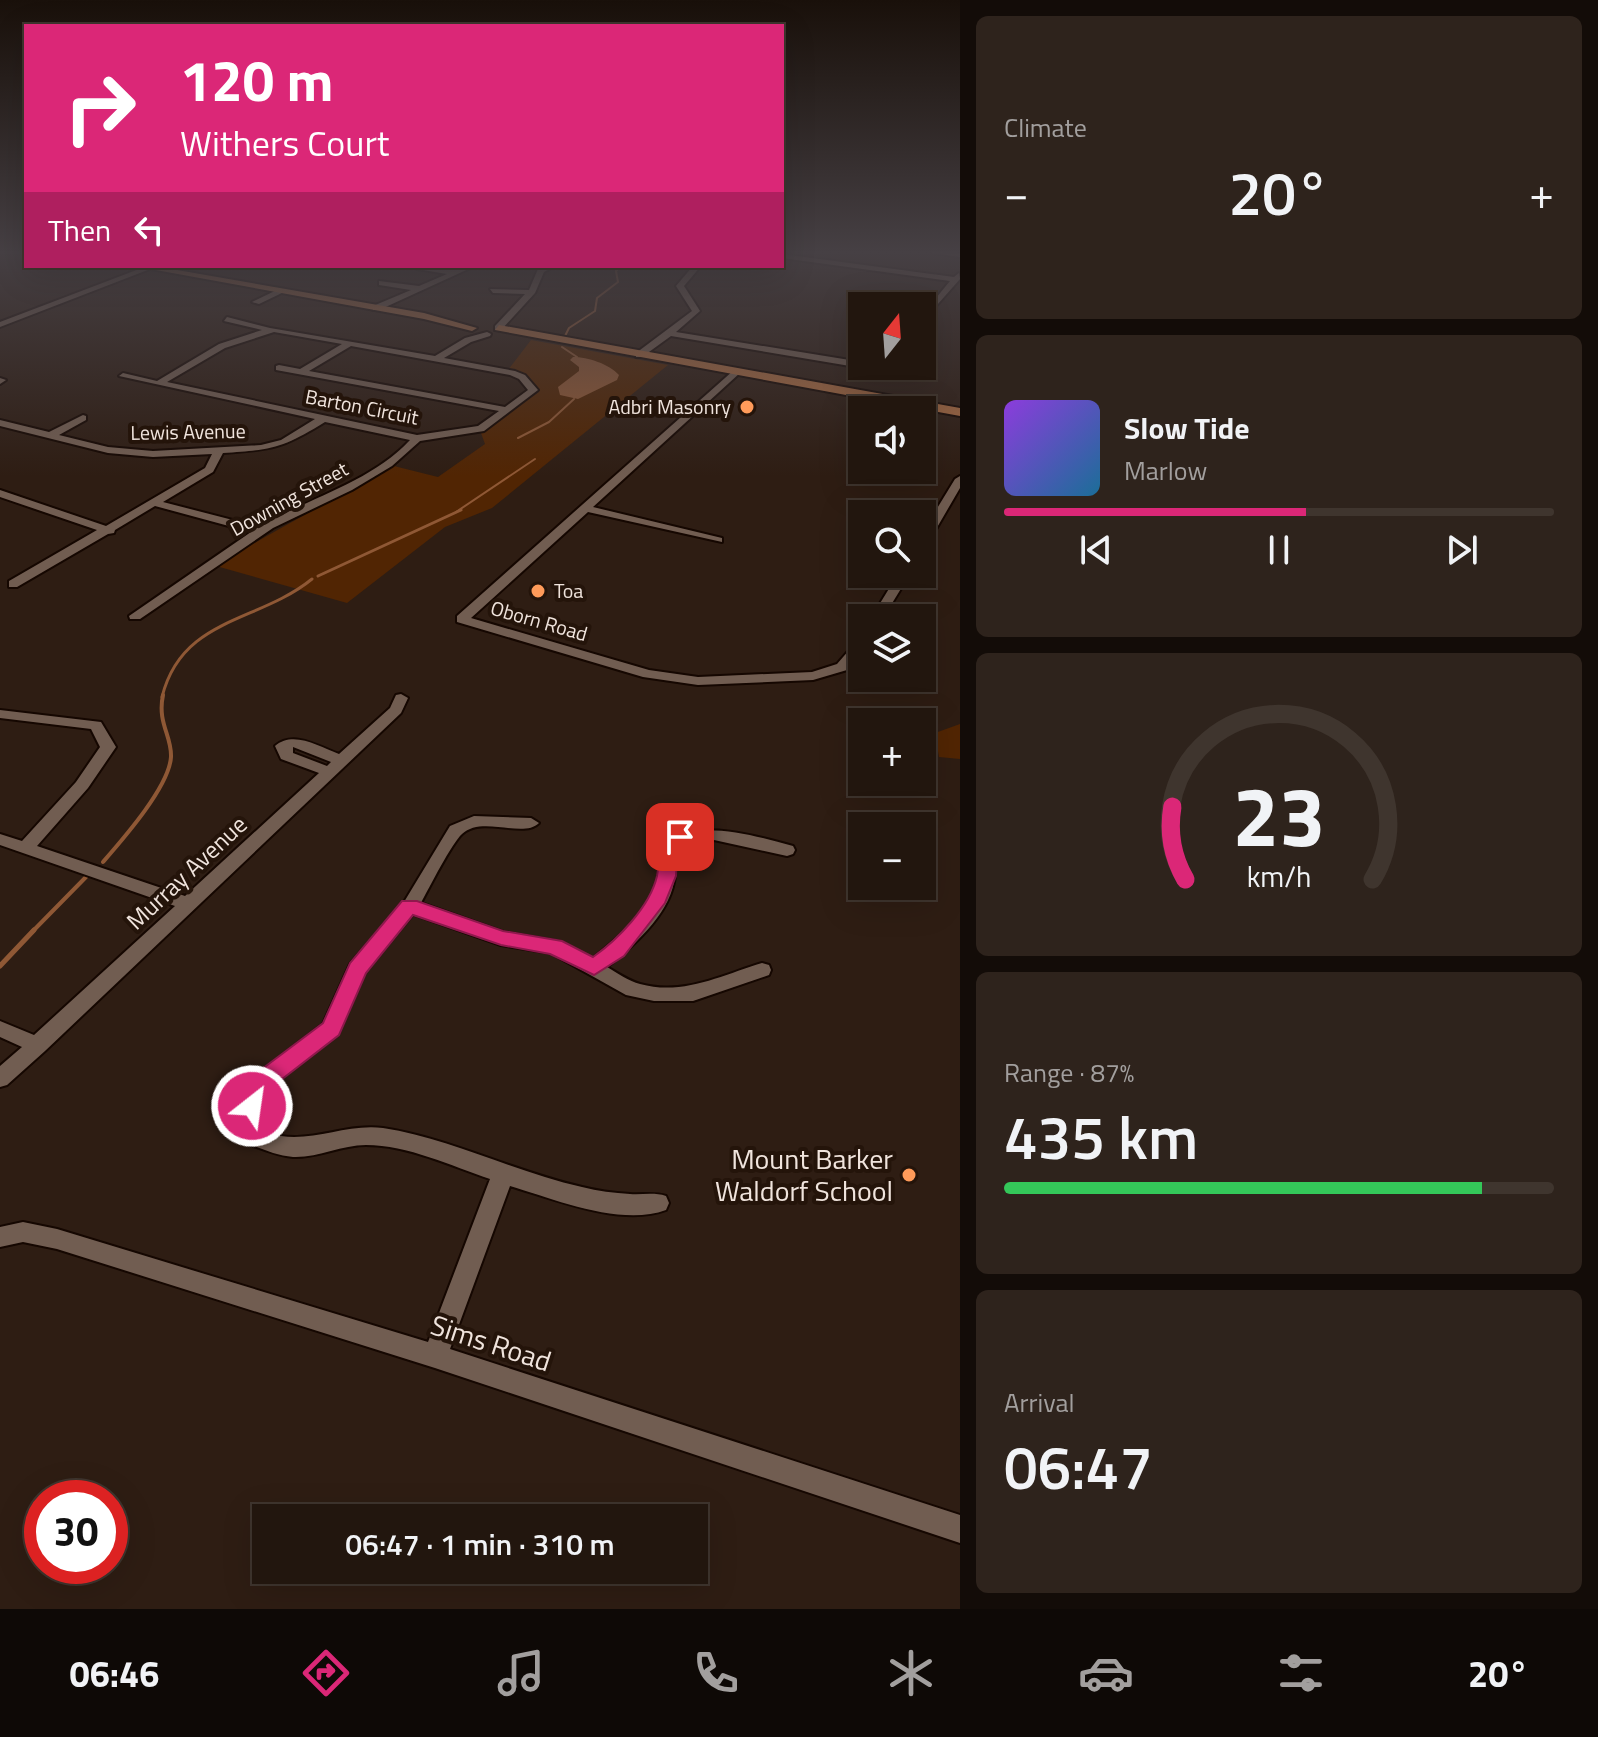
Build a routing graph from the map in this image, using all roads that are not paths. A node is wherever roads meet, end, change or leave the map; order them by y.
1 (255, 326) edge
2 (470, 326) edge
3 (489, 326) edge
4 (677, 326) edge
5 (267, 329) junction
6 (485, 329) junction
7 (669, 333) junction
8 (350, 343) junction
9 (639, 355) junction
10 (436, 359) junction
11 (848, 363) edge
12 (279, 368) dead end
13 (304, 370) junction
14 (737, 372) junction
15 (123, 376) dead end
16 (161, 382) junction
17 (508, 410) junction
18 (960, 412) edge
19 (83, 418) dead end
20 (324, 418) junction
21 (0, 423) edge
22 (49, 436) junction
23 (417, 438) junction
24 (218, 452) junction
25 (960, 479) edge
26 (0, 493) edge
27 (17, 500) junction
28 (155, 503) junction
29 (0, 508) edge
30 (584, 508) junction
31 (936, 519) edge
32 (110, 531) junction
33 (262, 531) junction
34 (718, 540) dead end
35 (13, 584) dead end
36 (135, 616) dead end
37 (848, 660) edge
38 (401, 698) dead end
39 (0, 714) edge
40 (531, 823) dead end
41 (0, 839) edge
42 (26, 847) junction
43 (787, 850) dead end
44 (189, 904) junction
45 (410, 906) junction
46 (594, 967) junction
47 (762, 970) dead end
48 (0, 1029) edge
49 (38, 1045) junction
50 (0, 1079) edge
51 (503, 1174) junction
52 (658, 1203) dead end
53 (0, 1237) edge
54 (435, 1356) junction
55 (960, 1529) edge

1 - 5 street, Barton Circuit
2 - 6 main road
3 - 6 street
4 - 7 street
5 - 8 street, Barton Circuit
5 - 16 street
6 - 9 main road
6 - 10 street
7 - 9 street
7 - 11 street
8 - 10 street, Barton Circuit
8 - 13 street
9 - 14 main road
10 - 17 street, Barton Circuit
12 - 13 street
13 - 17 street
14 - 18 main road
14 - 30 street, Oborn Road
15 - 16 street, Barton Circuit
16 - 20 street, Barton Circuit
17 - 23 street, Barton Circuit
19 - 22 street
20 - 23 street, Barton Circuit
20 - 24 street, Lewis Avenue
21 - 22 street, Lewis Avenue
22 - 24 street, Lewis Avenue
23 - 33 street, Downing Street
24 - 28 street
25 - 31 street
26 - 27 street
27 - 29 street
27 - 32 street
28 - 32 street
28 - 33 street
30 - 34 street
30 - 37 street, Oborn Road
32 - 35 street
33 - 36 street, Downing Street
38 - 44 street, Murray Avenue
39 - 42 street
40 - 45 street
41 - 42 street
42 - 44 street
43 - 46 street
44 - 49 street, Murray Avenue
45 - 46 street
45 - 51 street
46 - 47 street
48 - 49 street
49 - 50 street, Murray Avenue
51 - 52 street
51 - 54 street
53 - 54 street, Sims Road
54 - 55 street, Sims Road

